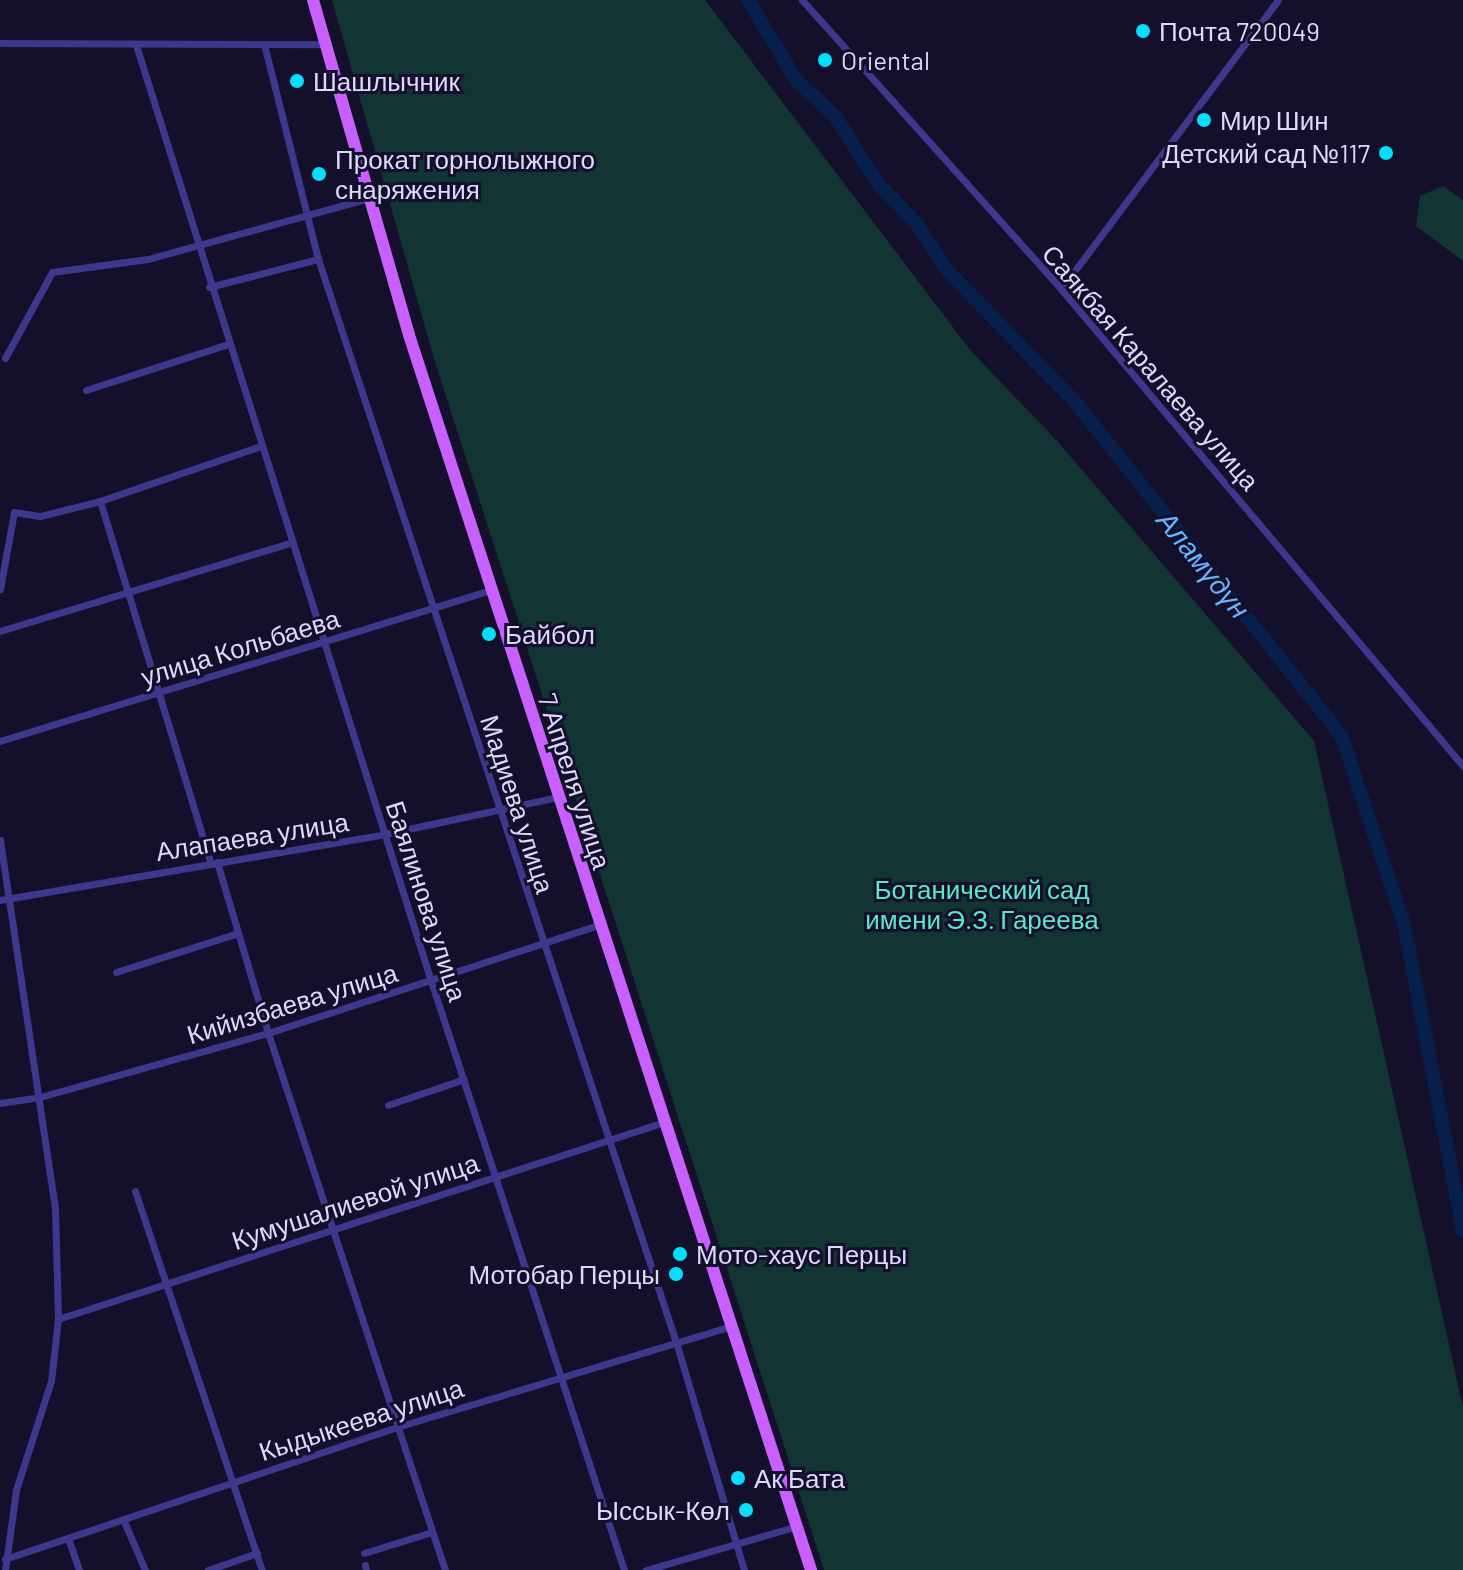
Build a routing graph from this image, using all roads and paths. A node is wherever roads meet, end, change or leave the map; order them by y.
1 (313, 0) edge
2 (802, 0) edge
3 (1278, 0) edge
4 (0, 43) edge
5 (326, 44) junction
6 (136, 45) junction
7 (265, 48) junction
8 (370, 198) junction
9 (304, 213) junction
10 (195, 242) junction
11 (318, 259) junction
12 (209, 287) junction
13 (1061, 289) junction
14 (228, 344) junction
15 (5, 358) dead end
16 (86, 390) dead end
17 (261, 446) junction
18 (100, 501) junction
19 (293, 542) junction
20 (0, 589) edge
21 (491, 590) junction
22 (129, 595) junction
23 (433, 608) junction
24 (0, 631) edge
25 (324, 643) junction
26 (159, 692) junction
27 (0, 741) edge
28 (1463, 766) edge
29 (557, 797) junction
30 (498, 812) junction
31 (385, 834) junction
32 (0, 840) edge
33 (214, 862) junction
34 (10, 898) junction
35 (0, 900) edge
36 (599, 925) junction
37 (238, 933) junction
38 (543, 942) junction
39 (116, 972) dead end
40 (431, 981) junction
41 (268, 1033) junction
42 (464, 1079) junction
43 (40, 1097) junction
44 (0, 1103) edge
45 (388, 1105) dead end
46 (664, 1122) junction
47 (608, 1139) junction
48 (496, 1176) junction
49 (135, 1191) dead end
50 (331, 1230) junction
51 (167, 1284) junction
52 (58, 1319) junction
53 (732, 1326) junction
54 (676, 1342) junction
55 (561, 1375) junction
56 (397, 1427) junction
57 (234, 1481) junction
58 (123, 1519) junction
59 (797, 1526) junction
60 (432, 1532) junction
61 (68, 1538) junction
62 (736, 1544) junction
63 (257, 1553) junction
64 (364, 1553) dead end
65 (5, 1559) junction
66 (5, 1570) edge
67 (79, 1570) edge
68 (145, 1570) edge
69 (208, 1570) edge
70 (262, 1570) edge
71 (445, 1570) edge
72 (624, 1570) edge
73 (646, 1570) edge
74 (744, 1570) edge
75 (811, 1570) edge

1 - 5 main road, 7 Апреля улица
2 - 13 street, Саякбая Каралаева улица
3 - 13 street
4 - 6 street
5 - 7 street
5 - 8 main road, 7 Апреля улица
6 - 7 street
6 - 10 street, Баялинова улица
7 - 9 street, Мадиева улица
8 - 9 street
8 - 21 main road, 7 Апреля улица
9 - 10 street
9 - 11 street, Мадиева улица
10 - 12 street, Баялинова улица
10 - 15 street
11 - 12 street
11 - 23 street, Мадиева улица
12 - 14 street, Баялинова улица
13 - 28 street, Саякбая Каралаева улица
14 - 16 street
14 - 17 street, Баялинова улица
17 - 18 street
17 - 19 street, Баялинова улица
18 - 20 street
18 - 22 street
19 - 22 street
19 - 25 street, Баялинова улица
21 - 23 street, улица Кольбаева
21 - 29 main road, 7 Апреля улица
22 - 24 street
22 - 26 street
23 - 25 street, улица Кольбаева
23 - 30 street, Мадиева улица
25 - 26 street, улица Кольбаева
25 - 31 street, Баялинова улица
26 - 27 street, улица Кольбаева
26 - 33 street
29 - 30 street, Алапаева улица
29 - 36 main road, 7 Апреля улица
30 - 31 street, Алапаева улица
30 - 38 street, Мадиева улица
31 - 33 street, Алапаева улица
31 - 40 street, Баялинова улица
32 - 34 street
33 - 34 street, Алапаева улица
33 - 37 street
34 - 35 street, Алапаева улица
34 - 43 street
36 - 38 street, Кийизбаева улица
36 - 46 main road, 7 Апреля улица
37 - 39 street
37 - 41 street
38 - 40 street, Кийизбаева улица
38 - 47 street, Мадиева улица
40 - 41 street, Кийизбаева улица
40 - 42 street, Баялинова улица
41 - 43 street, Кийизбаева улица
41 - 50 street
42 - 45 street
42 - 48 street, Баялинова улица
43 - 44 street, Кийизбаева улица
43 - 52 street
46 - 47 street, Кумушалиевой улица
46 - 53 main road, 7 Апреля улица
47 - 48 street, Кумушалиевой улица
47 - 54 street, Мадиева улица
48 - 50 street, Кумушалиевой улица
48 - 55 street, Баялинова улица
49 - 51 street
50 - 51 street, Кумушалиевой улица
50 - 56 street
51 - 52 street, Кумушалиевой улица
51 - 57 street
52 - 65 street
53 - 54 street, Кыдыкеева улица
53 - 59 main road, 7 Апреля улица
54 - 55 street, Кыдыкеева улица
54 - 62 street, Мадиева улица
55 - 56 street, Кыдыкеева улица
55 - 72 street, Баялинова улица
56 - 57 street, Кыдыкеева улица
56 - 60 street
57 - 58 street, Кыдыкеева улица
57 - 63 street
58 - 61 street, Кыдыкеева улица
58 - 68 street
59 - 62 street
59 - 75 main road, 7 Апреля улица
60 - 64 street
60 - 71 street
61 - 65 street, Кыдыкеева улица
61 - 67 street
62 - 73 street
62 - 74 street, Мадиева улица
63 - 69 street
63 - 70 street
65 - 66 street

